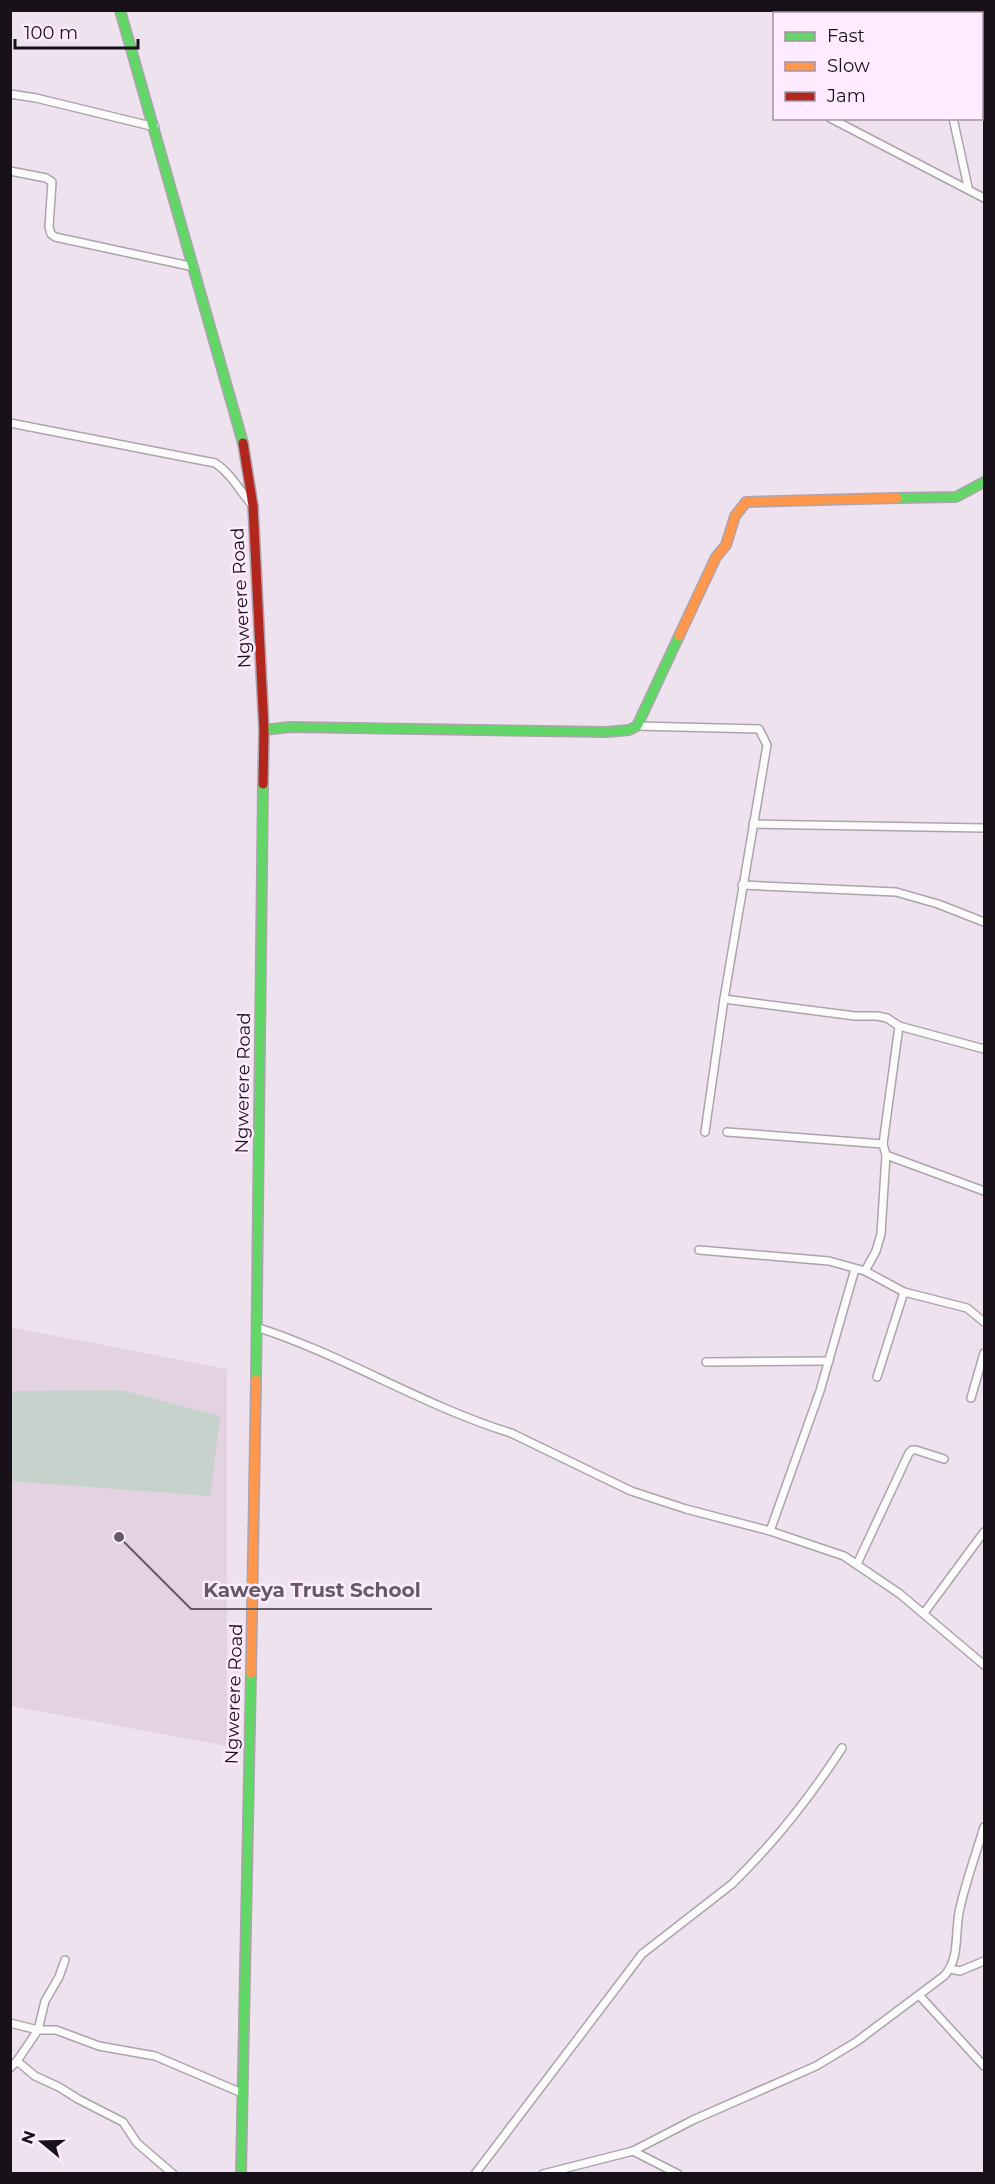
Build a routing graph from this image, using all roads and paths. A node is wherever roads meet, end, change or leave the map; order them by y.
1 (120, 10) edge
2 (10, 94) edge
3 (834, 120) edge
4 (953, 120) edge
5 (154, 127) junction
6 (10, 171) edge
7 (968, 187) junction
8 (984, 198) edge
9 (194, 267) junction
10 (10, 423) edge
11 (984, 482) edge
12 (253, 506) junction
13 (637, 726) junction
14 (264, 730) junction
15 (753, 824) junction
16 (984, 828) edge
17 (742, 885) junction
18 (984, 922) edge
19 (724, 999) junction
20 (899, 1026) junction
21 (984, 1049) edge
22 (705, 1132) dead end
23 (727, 1132) dead end
24 (883, 1143) junction
25 (886, 1155) junction
26 (984, 1191) edge
27 (699, 1250) dead end
28 (855, 1269) junction
29 (865, 1271) junction
30 (904, 1292) junction
31 (984, 1322) edge
32 (256, 1327) junction
33 (984, 1353) edge
34 (829, 1360) junction
35 (706, 1362) dead end
36 (877, 1377) dead end
37 (971, 1398) dead end
38 (944, 1458) dead end
39 (770, 1531) junction
40 (984, 1532) edge
41 (857, 1564) junction
42 (924, 1613) junction
43 (984, 1665) edge
44 (842, 1748) dead end
45 (984, 1827) edge
46 (65, 1960) dead end
47 (984, 1960) edge
48 (950, 1969) junction
49 (919, 1995) junction
50 (10, 2023) edge
51 (38, 2030) junction
52 (17, 2061) junction
53 (984, 2066) edge
54 (10, 2068) edge
55 (242, 2094) junction
56 (633, 2151) junction
57 (173, 2174) edge
58 (241, 2174) edge
59 (475, 2174) edge
60 (543, 2174) edge
61 (678, 2174) edge

1 - 5 main road, Ngwerere Road
2 - 5 street
3 - 7 street
4 - 7 street
5 - 9 main road, Ngwerere Road
6 - 9 street
7 - 8 street
9 - 12 main road, Ngwerere Road
10 - 12 street
11 - 13 main road
12 - 14 main road, Ngwerere Road
13 - 14 main road
13 - 15 street
14 - 32 main road, Ngwerere Road
15 - 16 street
15 - 17 street
17 - 18 street
17 - 19 street
19 - 20 street
19 - 22 street
20 - 21 street
20 - 24 street
23 - 24 street
24 - 25 street
25 - 26 street
25 - 29 street
27 - 28 street
28 - 29 street
28 - 34 street
29 - 30 street
30 - 31 street
30 - 36 street
32 - 39 street
32 - 55 main road, Ngwerere Road
33 - 37 street
34 - 35 street
34 - 39 street
38 - 41 street
39 - 41 street
40 - 42 street
41 - 42 street
42 - 43 street
44 - 59 street
45 - 48 street
46 - 51 street
47 - 48 street
48 - 49 street
49 - 53 street
49 - 56 street
50 - 51 street
51 - 52 street
51 - 55 street
52 - 54 street
52 - 57 street
55 - 58 main road, Ngwerere Road
56 - 60 street
56 - 61 street

